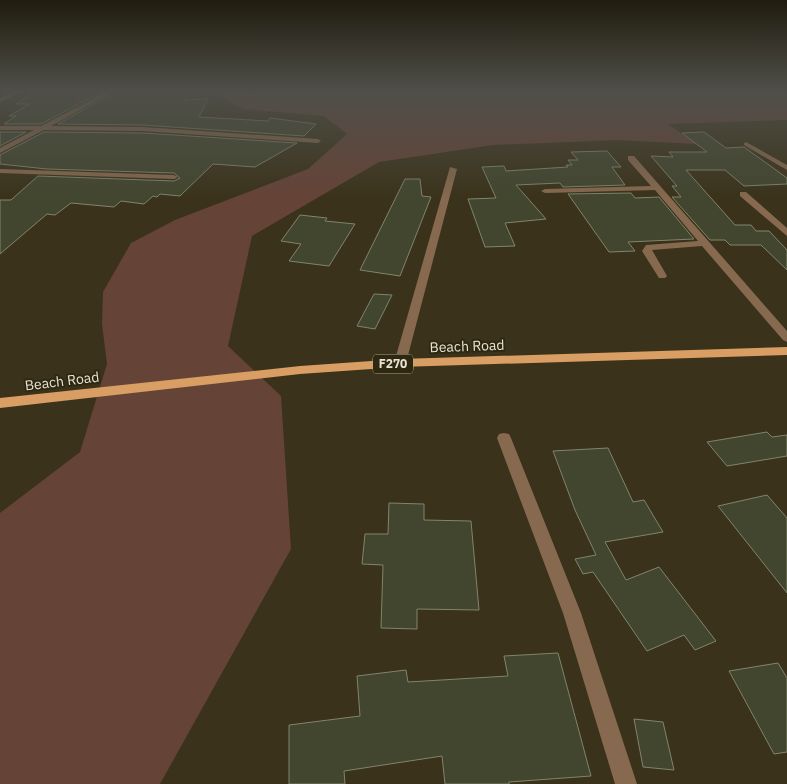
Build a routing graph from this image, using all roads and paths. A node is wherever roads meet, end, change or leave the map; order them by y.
1 (46, 127) edge
2 (0, 128) edge
3 (41, 129) junction
4 (318, 141) dead end
5 (746, 144) dead end
6 (0, 151) edge
7 (631, 158) dead end
8 (787, 168) edge
9 (453, 169) dead end
10 (0, 171) edge
11 (174, 177) dead end
12 (658, 188) junction
13 (545, 191) dead end
14 (743, 194) dead end
15 (787, 233) edge
16 (705, 244) junction
17 (662, 276) dead end
18 (787, 338) edge
19 (787, 351) edge
20 (400, 363) junction
21 (0, 403) edge
22 (504, 438) dead end
23 (626, 784) edge

1 - 3 street
2 - 3 street
3 - 4 street
3 - 6 street
5 - 8 street
7 - 12 street
9 - 20 street
10 - 11 street
12 - 13 street
12 - 16 street
14 - 15 street
16 - 17 street
16 - 18 street
19 - 20 main road, Beach Road / F270
20 - 21 main road, Beach Road / F270
22 - 23 street

